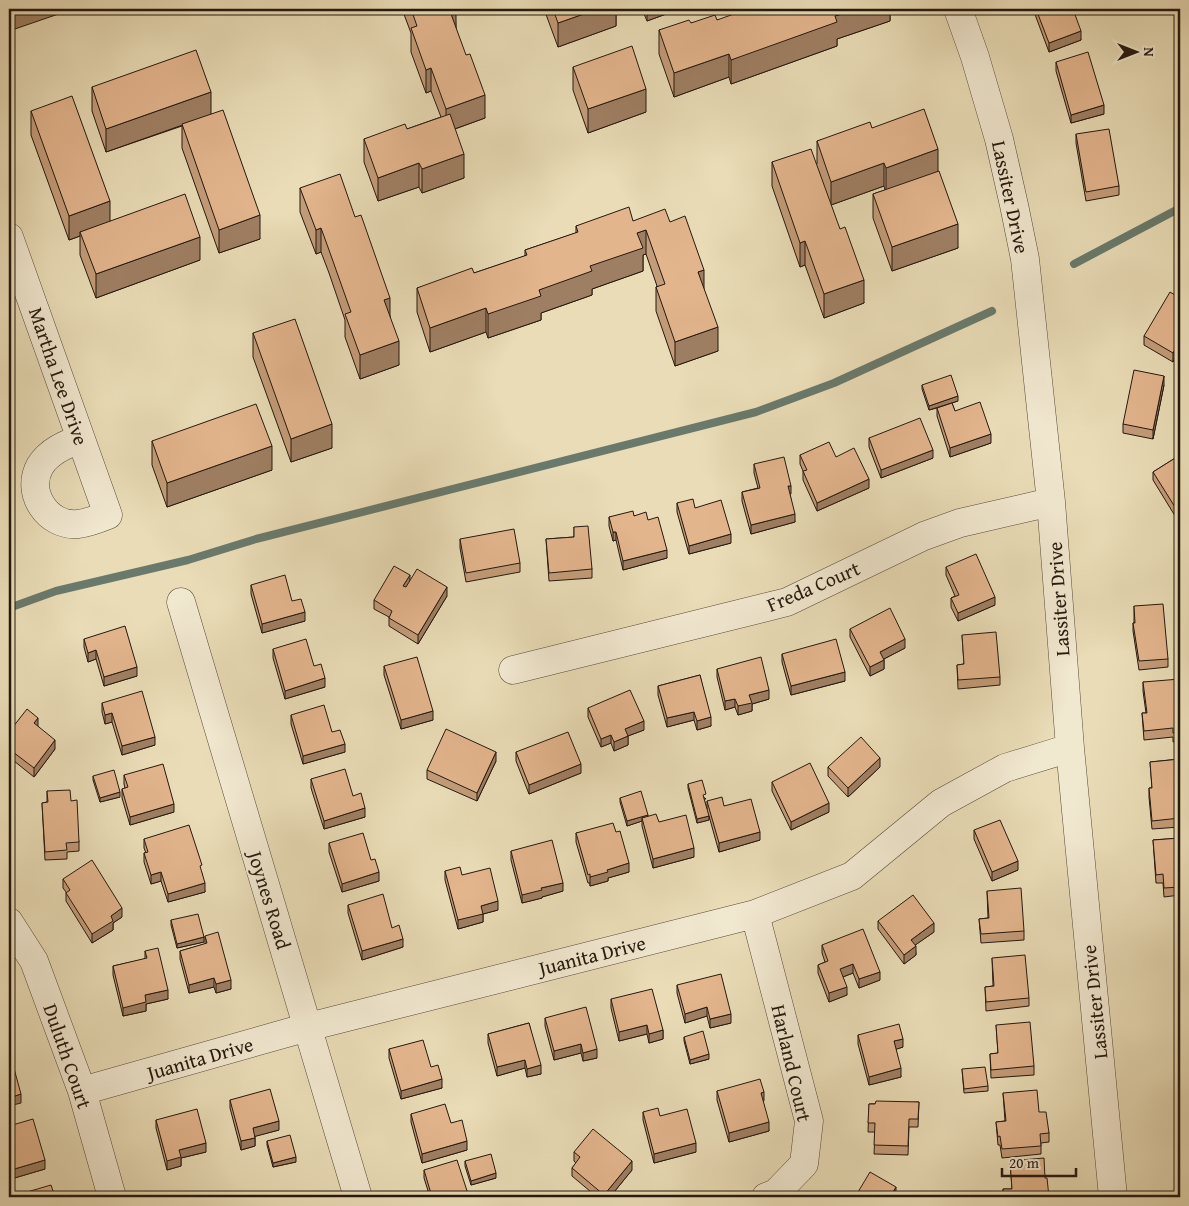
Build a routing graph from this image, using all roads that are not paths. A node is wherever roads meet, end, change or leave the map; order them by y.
1 (958, 9) edge
2 (9, 237) edge
3 (81, 439) junction
4 (1051, 502) junction
5 (181, 602) dead end
6 (513, 670) dead end
7 (1070, 748) junction
8 (755, 914) junction
9 (9, 922) edge
10 (308, 1027) junction
11 (82, 1091) junction
12 (112, 1197) edge
13 (358, 1197) edge
14 (766, 1197) edge
15 (1114, 1197) edge

1 - 4 street, Lassiter Drive
2 - 3 street, Martha Lee Drive
3 - 3 street, Martha Lee Drive
4 - 6 street, Freda Court
4 - 7 street, Lassiter Drive
5 - 10 street, Joynes Road
7 - 8 street, Juanita Drive
7 - 15 street, Lassiter Drive
8 - 10 street, Juanita Drive
8 - 14 street, Harland Court
9 - 11 street, Duluth Court
10 - 11 street, Juanita Drive
10 - 13 street, Joynes Road
11 - 12 street, Duluth Court

